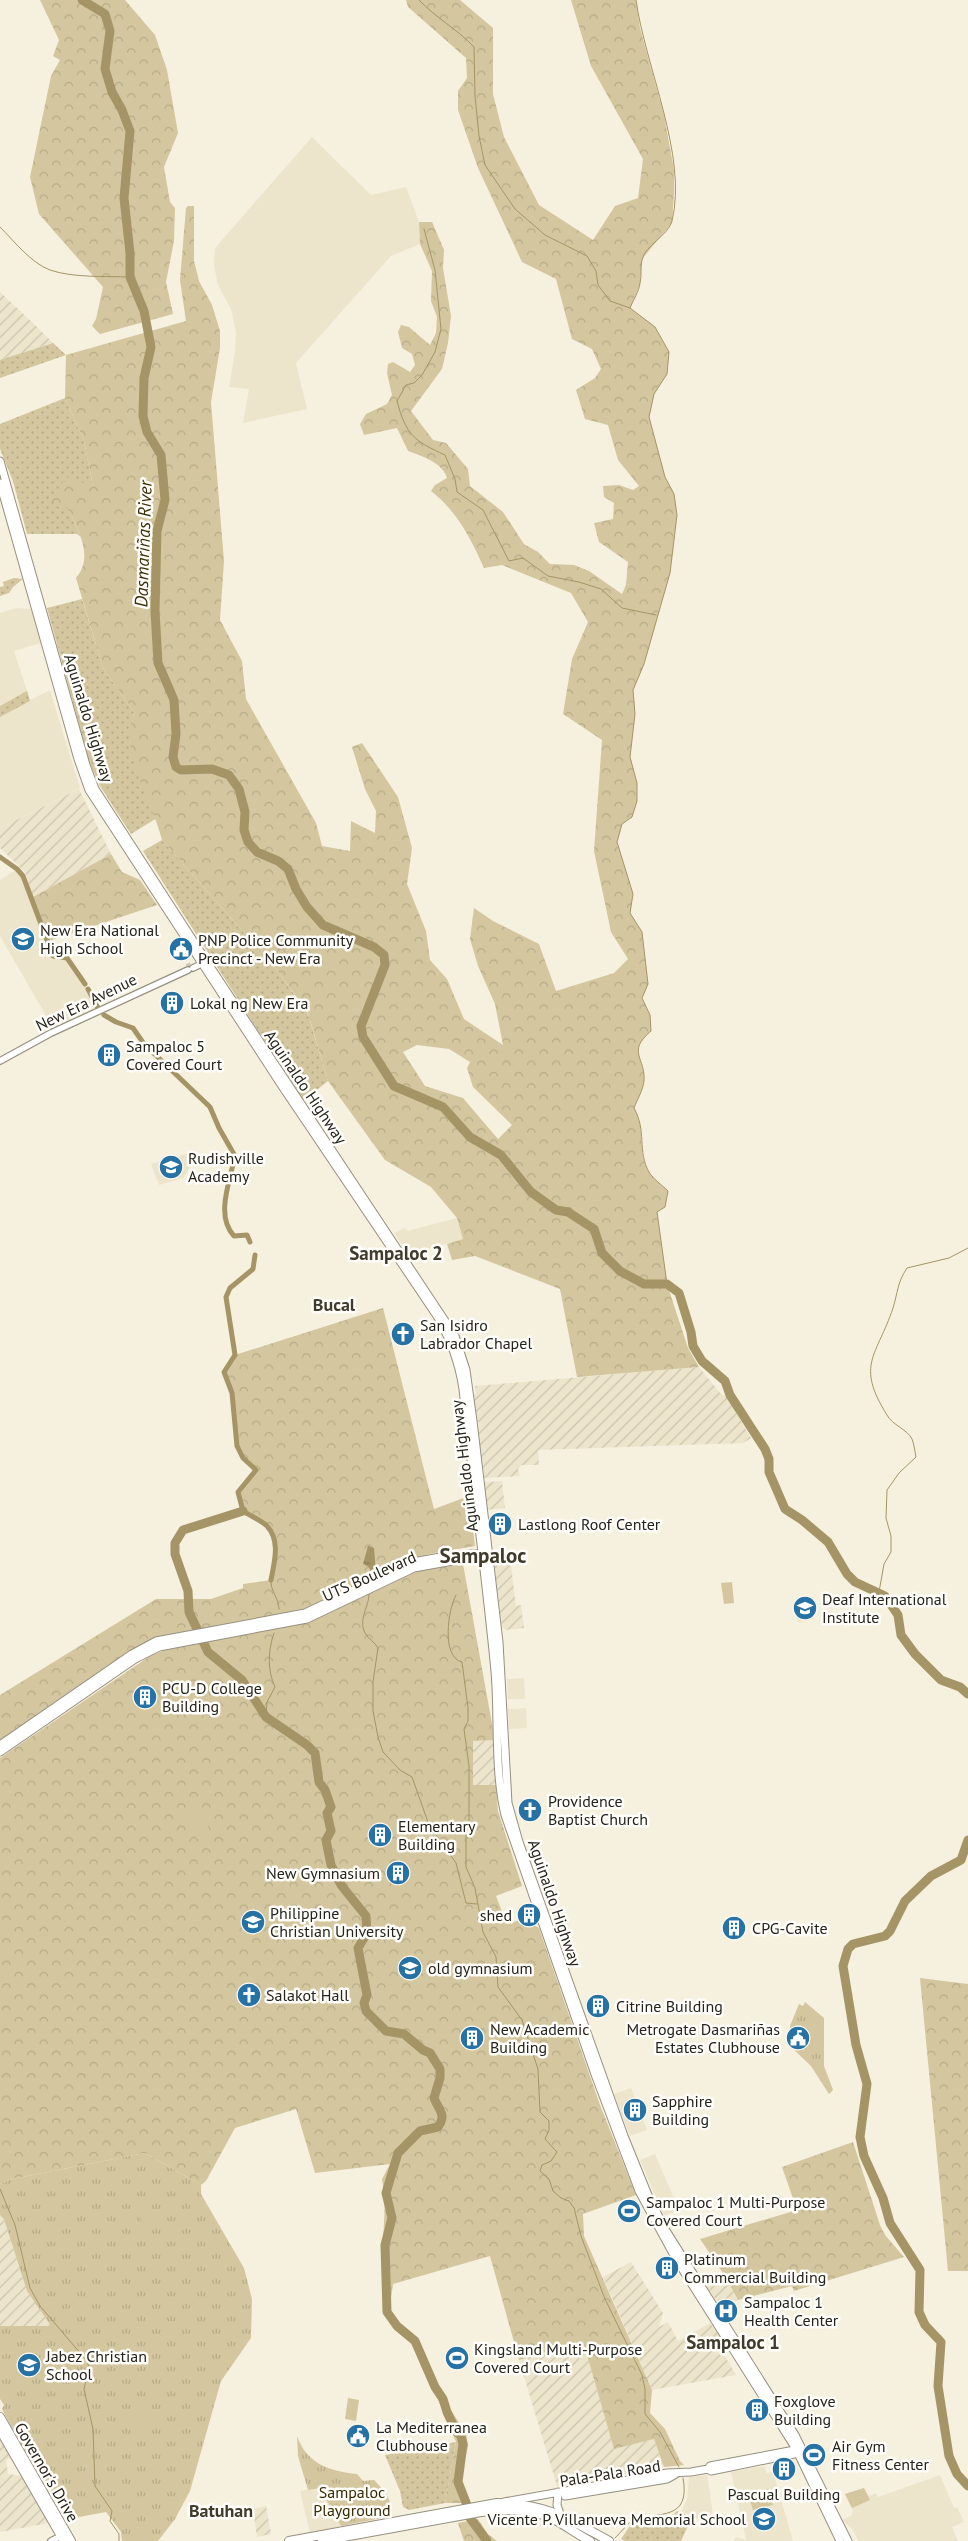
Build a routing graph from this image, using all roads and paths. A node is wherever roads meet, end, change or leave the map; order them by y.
1 (0, 461) edge
2 (0, 483) edge
3 (72, 728) junction
4 (169, 908) junction
5 (200, 962) junction
6 (0, 1061) edge
7 (484, 1554) junction
8 (192, 1637) junction
9 (0, 1745) edge
10 (0, 1752) edge
11 (0, 2417) edge
12 (0, 2430) edge
13 (799, 2451) junction
14 (558, 2495) junction
15 (497, 2503) junction
16 (480, 2509) junction
17 (453, 2514) junction
18 (559, 2518) junction
19 (836, 2526) junction
20 (65, 2539) edge
21 (51, 2541) edge
22 (289, 2541) edge
23 (322, 2541) edge
24 (590, 2541) edge
25 (609, 2541) edge
26 (840, 2541) edge
27 (848, 2541) edge

1 - 3 main road, Aguinaldo Highway
2 - 3 main road, Aguinaldo Highway
3 - 4 main road, Aguinaldo Highway
4 - 5 main road, Aguinaldo Highway
4 - 7 main road, Aguinaldo Highway
5 - 6 street, New Era Avenue
5 - 7 main road, Aguinaldo Highway
7 - 8 main road, UTS Boulevard
7 - 13 main road, Aguinaldo Highway
8 - 9 main road, UTS Boulevard
8 - 10 main road, UTS Boulevard
11 - 20 highway, Governor's Drive
12 - 20 highway, Governor's Drive
13 - 14 main road, Pala-Pala Road
13 - 19 main road, Aguinaldo Highway
14 - 15 main road, Pala-Pala Road
14 - 18 main road
15 - 16 highway
15 - 18 highway
16 - 17 highway
16 - 18 highway
17 - 22 highway
17 - 23 highway
18 - 24 highway
18 - 25 highway
19 - 26 main road, Aguinaldo Highway
19 - 27 main road, Aguinaldo Highway
20 - 21 street

